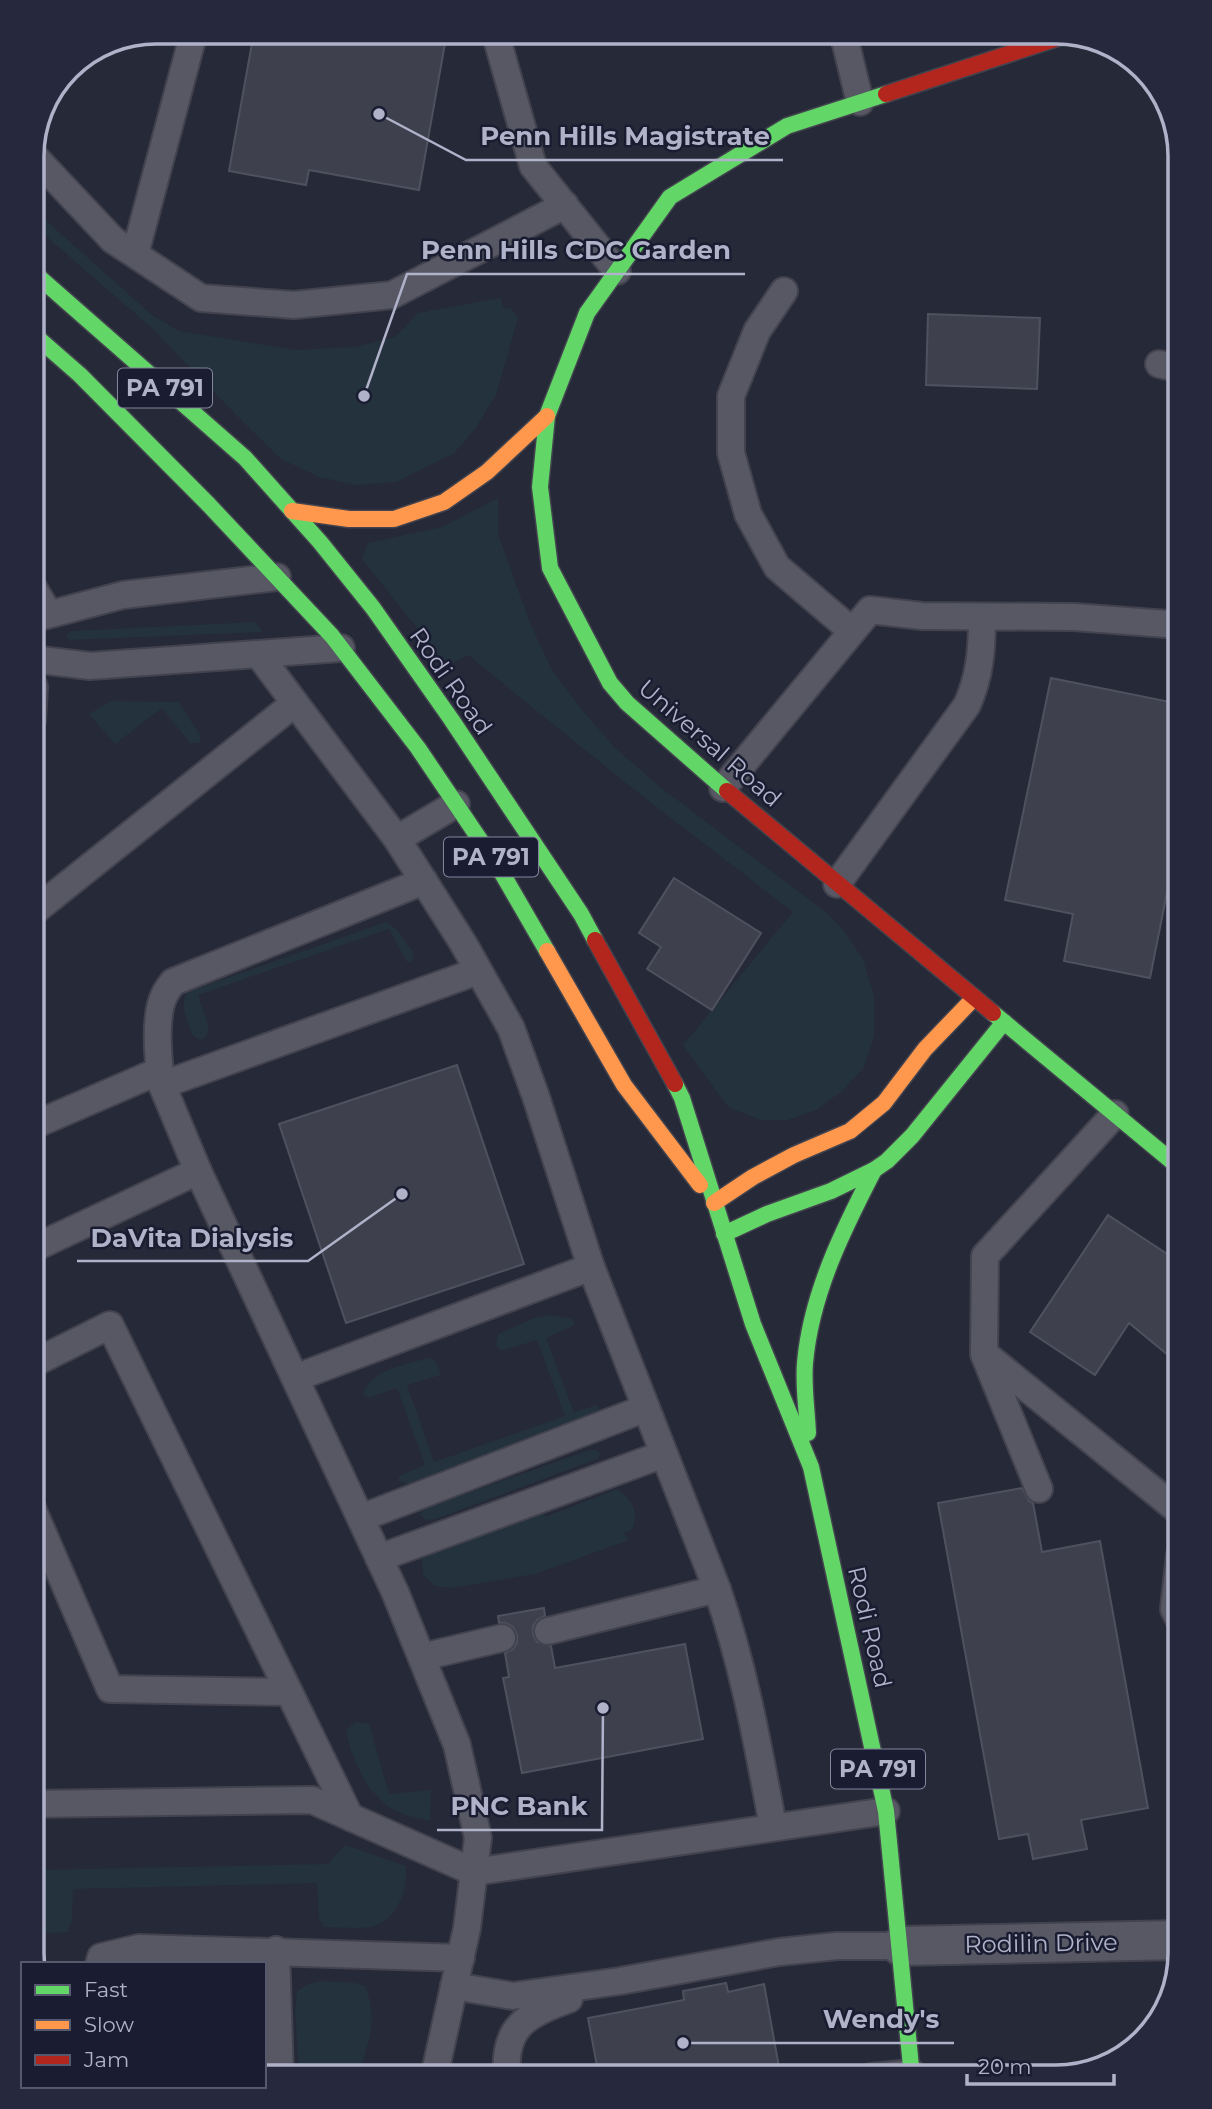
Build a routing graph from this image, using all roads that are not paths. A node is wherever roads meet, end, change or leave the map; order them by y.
1 (191, 44) edge
2 (498, 44) edge
3 (846, 44) edge
4 (1039, 44) edge
5 (860, 102) junction
6 (44, 167) edge
7 (565, 205) junction
8 (135, 254) junction
9 (617, 271) junction
10 (44, 282) edge
11 (784, 290) dead end
12 (44, 344) edge
13 (547, 416) junction
14 (292, 510) junction
15 (277, 577) junction
16 (44, 615) edge
17 (982, 618) junction
18 (1168, 624) edge
19 (852, 631) junction
20 (341, 648) junction
21 (259, 655) junction
22 (44, 660) edge
23 (295, 703) junction
24 (723, 788) junction
25 (456, 804) junction
26 (397, 839) junction
27 (424, 881) junction
28 (837, 884) junction
29 (44, 903) edge
30 (478, 971) junction
31 (974, 998) junction
32 (1004, 1022) junction
33 (161, 1078) junction
34 (1115, 1114) junction
35 (44, 1122) edge
36 (1168, 1157) edge
37 (874, 1170) junction
38 (198, 1171) junction
39 (714, 1203) junction
40 (724, 1234) junction
41 (44, 1243) edge
42 (591, 1267) junction
43 (984, 1354) junction
44 (44, 1358) edge
45 (295, 1378) junction
46 (646, 1408) junction
47 (664, 1454) junction
48 (811, 1467) junction
49 (1039, 1489) dead end
50 (1168, 1502) edge
51 (361, 1518) junction
52 (44, 1536) edge
53 (379, 1558) junction
54 (717, 1589) junction
55 (548, 1631) dead end
56 (502, 1638) dead end
57 (422, 1657) junction
58 (289, 1692) junction
59 (44, 1804) edge
60 (886, 1811) junction
61 (349, 1817) junction
62 (773, 1826) junction
63 (474, 1872) junction
64 (1168, 1940) edge
65 (901, 1945) junction
66 (276, 1950) junction
67 (461, 1958) junction
68 (100, 1962) edge
69 (620, 1981) junction
70 (454, 1986) junction
71 (280, 2065) edge
72 (437, 2065) edge
73 (507, 2065) edge
74 (911, 2065) edge

1 - 8 lane
2 - 7 lane
3 - 5 lane
4 - 5 main road, Universal Road
5 - 9 main road, Universal Road
6 - 8 lane
7 - 8 lane
7 - 9 lane
9 - 13 main road, Universal Road
10 - 14 main road, Rodi Road / PA 791
11 - 19 lane
12 - 15 main road, Rodi Road / PA 791
13 - 14 main road, Universal Road
13 - 24 main road, Universal Road
14 - 39 main road, Rodi Road / PA 791
15 - 16 lane
15 - 20 main road, Rodi Road / PA 791
17 - 18 lane
17 - 19 lane
17 - 28 lane
19 - 24 lane
20 - 21 lane
20 - 25 main road, Rodi Road / PA 791
21 - 22 lane
21 - 23 lane
23 - 26 lane
23 - 29 lane
24 - 28 main road, Universal Road
25 - 26 lane
25 - 39 main road, Rodi Road / PA 791
26 - 27 lane
27 - 30 lane
27 - 33 lane
28 - 31 main road, Universal Road
30 - 33 lane
30 - 42 lane
31 - 32 main road, Universal Road
31 - 39 main road
32 - 34 main road, Universal Road
32 - 37 main road
33 - 35 lane
33 - 38 lane
34 - 36 main road, Universal Road
34 - 43 lane
37 - 40 main road
37 - 48 main road
38 - 41 lane
38 - 45 lane
39 - 40 main road, Rodi Road / PA 791
40 - 48 main road, Rodi Road / PA 791
42 - 45 lane
42 - 46 lane
43 - 49 lane
43 - 50 lane
44 - 58 lane
45 - 51 lane
46 - 47 lane
46 - 51 lane
47 - 53 lane
47 - 54 lane
48 - 60 main road, Rodi Road / PA 791
51 - 53 lane
52 - 58 lane
53 - 57 lane
54 - 55 lane
54 - 62 lane
56 - 57 lane
57 - 63 lane
58 - 61 lane
59 - 61 lane
60 - 62 lane
60 - 65 main road, Rodi Road / PA 791
61 - 63 lane
62 - 63 lane
63 - 67 lane
64 - 65 street, Rodilin Drive
65 - 69 lane
65 - 74 main road, Rodi Road / PA 791
66 - 67 lane
66 - 68 lane
66 - 71 lane
67 - 70 lane
69 - 70 lane
69 - 73 lane
70 - 72 lane

